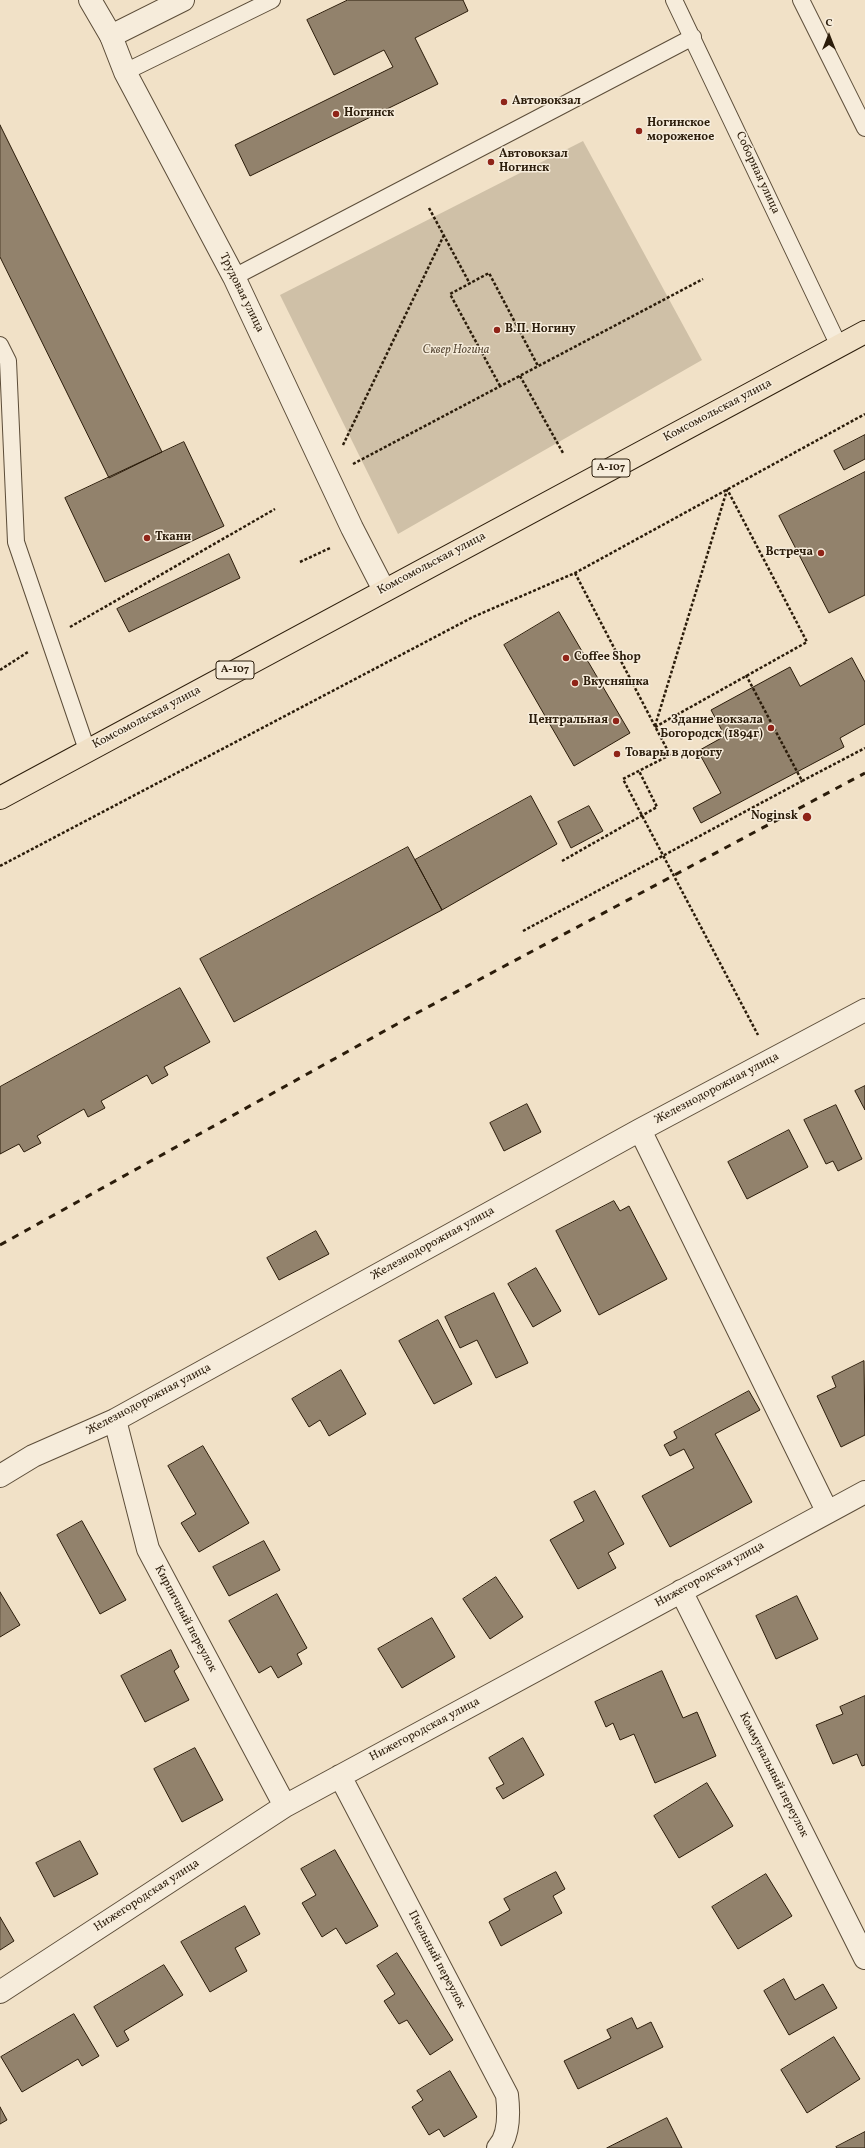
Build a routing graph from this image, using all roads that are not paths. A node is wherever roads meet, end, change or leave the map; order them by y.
1 (90, 0) edge
2 (183, 0) edge
3 (272, 0) edge
4 (674, 0) edge
5 (801, 0) edge
6 (111, 36) junction
7 (693, 37) junction
8 (125, 72) junction
9 (865, 128) edge
10 (234, 277) junction
11 (865, 332) edge
12 (0, 345) edge
13 (839, 346) junction
14 (5, 415) edge
15 (384, 590) junction
16 (87, 750) junction
17 (0, 798) edge
18 (865, 1010) edge
19 (640, 1130) junction
20 (115, 1420) junction
21 (0, 1476) edge
22 (865, 1492) edge
23 (827, 1511) junction
24 (681, 1592) junction
25 (340, 1776) junction
26 (285, 1806) junction
27 (865, 1958) edge
28 (0, 1992) edge
29 (498, 2148) edge

1 - 6 street, Трудовая улица
2 - 6 street
3 - 8 lane
4 - 7 lane, Соборная улица
5 - 9 lane
6 - 8 street, Трудовая улица
7 - 10 lane
7 - 13 lane, Соборная улица
8 - 10 street, Трудовая улица
10 - 15 street, Трудовая улица
11 - 13 main road, Комсомольская улица / А-107
12 - 14 lane
13 - 15 main road, Комсомольская улица / А-107
14 - 16 lane
15 - 16 main road, Комсомольская улица / А-107
16 - 17 main road, Комсомольская улица / А-107
18 - 19 street, Железнодорожная улица
19 - 20 street, Железнодорожная улица
19 - 23 street
20 - 21 street, Железнодорожная улица
20 - 26 street, Кирпичный переулок
22 - 23 street, Нижегородская улица
23 - 24 street, Нижегородская улица
24 - 25 street, Нижегородская улица
24 - 27 street, Коммунальный переулок
25 - 26 street, Нижегородская улица
25 - 29 street, Пчельный переулок
26 - 28 street, Нижегородская улица

